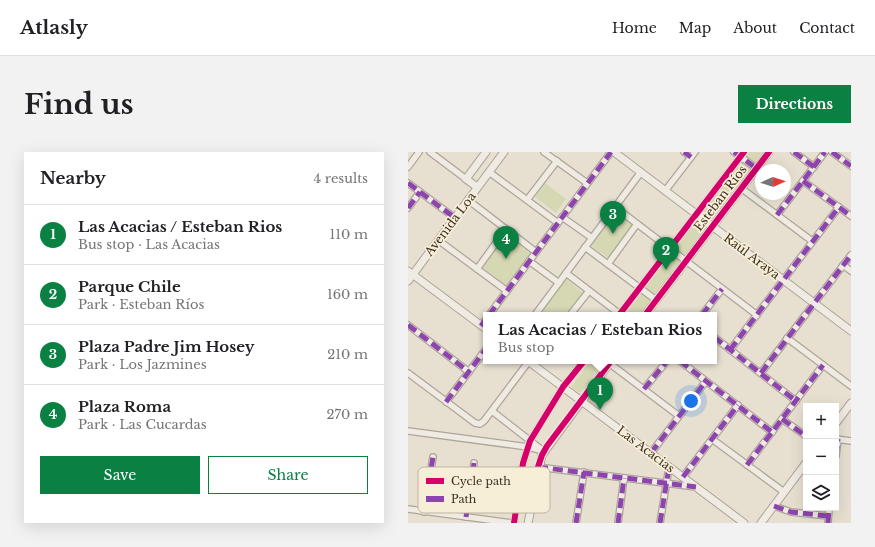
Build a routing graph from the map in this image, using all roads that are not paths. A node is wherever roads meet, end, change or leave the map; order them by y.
1 (418, 152) edge
2 (430, 152) edge
3 (486, 152) edge
4 (504, 152) edge
5 (544, 152) edge
6 (611, 152) edge
7 (614, 152) edge
8 (684, 152) edge
9 (695, 152) edge
10 (734, 152) edge
11 (769, 152) edge
12 (794, 152) edge
13 (825, 152) edge
14 (832, 152) edge
15 (742, 154) edge
16 (691, 157) junction
17 (556, 161) junction
18 (759, 164) edge
19 (851, 166) edge
20 (408, 167) edge
21 (755, 167) edge
22 (814, 167) junction
23 (755, 169) edge
24 (489, 172) junction
25 (641, 172) junction
26 (466, 179) junction
27 (804, 181) junction
28 (408, 183) edge
29 (587, 183) junction
30 (477, 187) junction
31 (741, 188) junction
32 (666, 191) junction
33 (420, 192) junction
34 (468, 200) junction
35 (527, 200) junction
36 (615, 207) junction
37 (839, 207) junction
38 (408, 208) edge
39 (696, 214) junction
40 (777, 215) junction
41 (562, 216) junction
42 (851, 216) edge
43 (455, 218) junction
44 (558, 223) junction
45 (637, 224) junction
46 (712, 226) junction
47 (506, 229) junction
48 (592, 238) junction
49 (438, 240) junction
50 (812, 241) junction
51 (585, 247) junction
52 (670, 249) junction
53 (536, 252) junction
54 (851, 255) edge
55 (529, 261) junction
56 (686, 262) junction
57 (608, 264) junction
58 (843, 265) junction
59 (477, 269) junction
60 (851, 271) edge
61 (566, 274) junction
62 (410, 275) edge
63 (783, 280) junction
64 (559, 283) junction
65 (640, 288) junction
66 (722, 289) junction
67 (507, 291) junction
68 (589, 291) junction
69 (656, 300) junction
70 (814, 303) junction
71 (491, 312) edge
72 (538, 312) edge
73 (572, 312) edge
74 (616, 312) edge
75 (622, 312) edge
76 (647, 312) edge
77 (704, 312) edge
78 (757, 315) junction
79 (408, 326) edge
80 (483, 327) edge
81 (851, 331) edge
82 (787, 338) junction
83 (717, 339) edge
84 (730, 350) junction
85 (483, 353) edge
86 (526, 364) edge
87 (532, 364) edge
88 (582, 364) edge
89 (608, 364) edge
90 (665, 364) edge
91 (684, 364) edge
92 (823, 365) junction
93 (469, 372) junction
94 (761, 373) junction
95 (408, 374) edge
96 (706, 381) junction
97 (851, 386) edge
98 (563, 387) junction
99 (644, 389) junction
100 (581, 400) junction
101 (796, 401) junction
102 (446, 402) junction
103 (851, 403) edge
104 (738, 405) junction
105 (492, 410) junction
106 (679, 416) junction
107 (782, 419) junction
108 (839, 419) edge
109 (408, 431) edge
110 (772, 432) junction
111 (803, 434) edge
112 (712, 439) junction
113 (839, 439) edge
114 (530, 440) junction
115 (851, 441) edge
116 (528, 448) junction
117 (544, 451) junction
118 (651, 453) junction
119 (432, 457) dead end
120 (474, 463) dead end
121 (747, 465) junction
122 (431, 467) edge
123 (473, 467) edge
124 (522, 467) edge
125 (538, 467) edge
126 (669, 467) junction
127 (803, 467) edge
128 (550, 468) edge
129 (584, 472) junction
130 (682, 477) junction
131 (624, 478) junction
132 (666, 483) junction
133 (696, 487) junction
134 (784, 492) junction
135 (774, 506) junction
136 (408, 509) edge
137 (418, 511) edge
138 (829, 511) edge
139 (432, 513) edge
140 (467, 513) edge
141 (515, 513) edge
142 (530, 513) edge
143 (828, 516) junction
144 (466, 517) junction
145 (513, 523) edge
146 (528, 523) edge
147 (576, 523) edge
148 (618, 523) edge
149 (660, 523) edge
150 (744, 523) edge
151 (761, 523) edge
152 (828, 523) edge

1 - 20 street
2 - 26 street
3 - 26 street, Avenida Loa
4 - 24 street, Avenida Loa
5 - 17 street
6 - 29 street
7 - 25 street, Raúl Araya
8 - 16 street
9 - 16 street
10 - 15 street
11 - 18 street, Esteban Ríos
12 - 22 street
13 - 22 street
14 - 19 street
15 - 21 street
15 - 39 street, Esteban Ríos
16 - 32 street
17 - 29 street
17 - 35 street
22 - 27 street
23 - 31 street, Esteban Ríos
24 - 30 street, Avenida Loa
24 - 35 street
25 - 32 street, Raúl Araya
25 - 36 street
26 - 30 street
27 - 37 street
27 - 40 street
28 - 33 street
29 - 41 street
30 - 34 street, Avenida Loa
31 - 40 street
31 - 46 street, Esteban Ríos
32 - 39 street, Raúl Araya
33 - 38 street
33 - 43 street
34 - 43 street, Avenida Loa
34 - 47 street
35 - 44 street
36 - 45 street
36 - 48 street
37 - 42 street
37 - 50 street
39 - 46 street, Raúl Araya
39 - 52 street, Esteban Ríos
40 - 50 street
41 - 44 street
41 - 48 street
43 - 49 street, Avenida Loa
44 - 53 street
45 - 52 street
45 - 57 street
46 - 56 street, Esteban Ríos
46 - 63 street, Raúl Araya
47 - 53 street
47 - 59 street
48 - 51 street
49 - 59 street
49 - 62 street, Avenida Loa
50 - 63 street
51 - 57 street
51 - 61 street
52 - 56 street
52 - 65 street, Esteban Ríos
53 - 55 street
54 - 58 street
55 - 64 street
55 - 67 street
56 - 66 street
56 - 69 street, Esteban Ríos
57 - 65 street
58 - 60 street
58 - 70 street
59 - 67 street
61 - 64 street
61 - 68 street
62 - 80 street
63 - 70 street, Raúl Araya
63 - 78 street
64 - 72 street
65 - 69 street
65 - 75 street, Esteban Ríos
66 - 77 street
66 - 78 street
67 - 71 street
68 - 73 street
68 - 74 street
69 - 76 street, Esteban Ríos
70 - 81 street, Raúl Araya
70 - 82 street
78 - 84 street
79 - 93 street
82 - 92 street
82 - 94 street
83 - 84 street
84 - 94 street
85 - 93 street
86 - 105 street
87 - 98 street, Las Acacias
88 - 98 street
89 - 99 street
89 - 100 street
90 - 99 street
91 - 96 street
92 - 97 street
92 - 101 street
93 - 102 street
94 - 101 street
95 - 102 street
96 - 104 street
96 - 106 street
98 - 100 street, Las Acacias
98 - 114 street
99 - 106 street
100 - 117 street
100 - 118 street, Las Acacias
101 - 107 street
102 - 105 street
103 - 108 street
104 - 110 street
104 - 112 street
105 - 114 street
106 - 118 street
107 - 110 street
107 - 111 street
109 - 116 street
110 - 121 street
112 - 121 street
112 - 130 street
113 - 115 street
114 - 116 street
114 - 117 street
116 - 117 street
116 - 124 street
117 - 125 street
118 - 126 street, Las Acacias
119 - 122 street
120 - 123 street
121 - 134 street
126 - 130 street, Las Acacias
126 - 132 street
127 - 134 street
128 - 129 street
129 - 131 street
129 - 147 street
130 - 133 street, Las Acacias
131 - 132 street
131 - 148 street
132 - 133 street
132 - 149 street
133 - 150 street, Las Acacias
134 - 135 street
135 - 143 street
135 - 151 street
136 - 137 street
138 - 143 street
139 - 144 street
140 - 144 street
141 - 145 street
142 - 146 street
143 - 152 street
144 - 145 street

